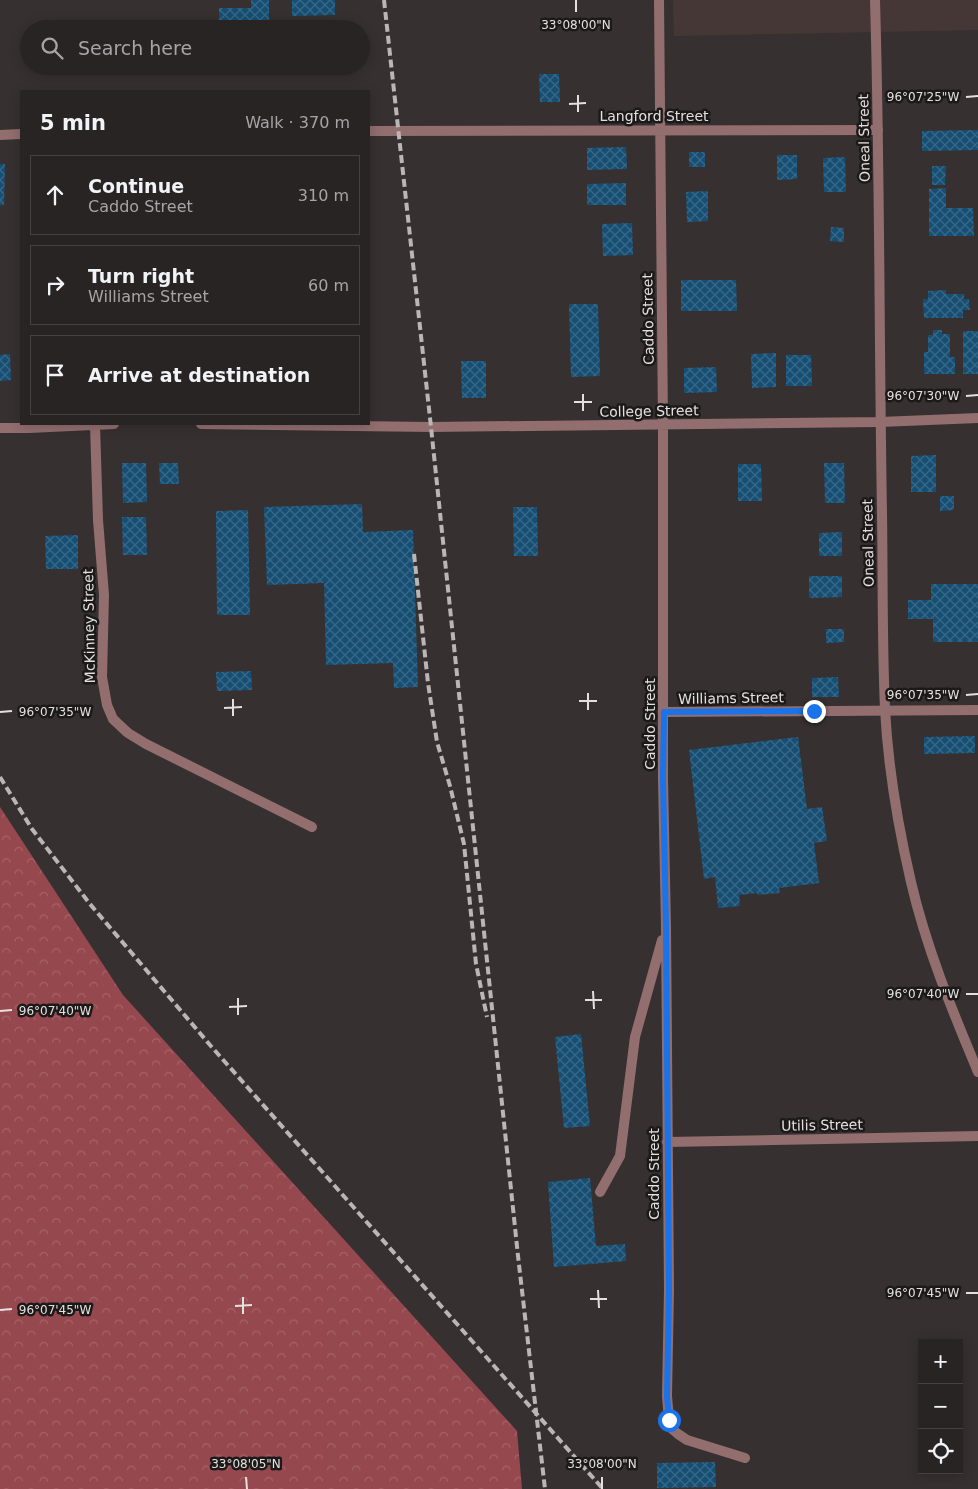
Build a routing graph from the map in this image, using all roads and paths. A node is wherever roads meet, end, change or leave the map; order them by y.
1 (659, 0) edge
2 (875, 0) edge
3 (370, 130) edge
4 (660, 130) junction
5 (878, 130) junction
6 (20, 134) edge
7 (0, 135) edge
8 (978, 418) edge
9 (880, 422) junction
10 (663, 424) junction
11 (95, 425) joint
12 (278, 425) edge
13 (0, 428) edge
14 (885, 710) junction
15 (978, 710) edge
16 (664, 712) junction
17 (312, 827) dead end
18 (666, 927) junction
19 (978, 1072) edge
20 (978, 1136) edge
21 (667, 1142) junction
22 (600, 1192) dead end
23 (745, 1458) dead end

1 - 4 street, Caddo Street
2 - 5 street, Oneal Street
3 - 4 street, Langford Street
4 - 5 street, Langford Street
4 - 10 street, Caddo Street
5 - 9 street, Oneal Street
6 - 7 street
8 - 9 street, College Street
9 - 10 street, College Street
9 - 14 street, Oneal Street
10 - 12 street, College Street
10 - 16 street, Caddo Street
11 - 13 street
11 - 17 street, McKinney Street
14 - 15 street, Williams Street
14 - 16 street, Williams Street
14 - 19 street, Oneal Street
16 - 18 street, Caddo Street
18 - 21 street, Caddo Street
18 - 22 street
20 - 21 street, Utilis Street
21 - 23 street, Caddo Street

